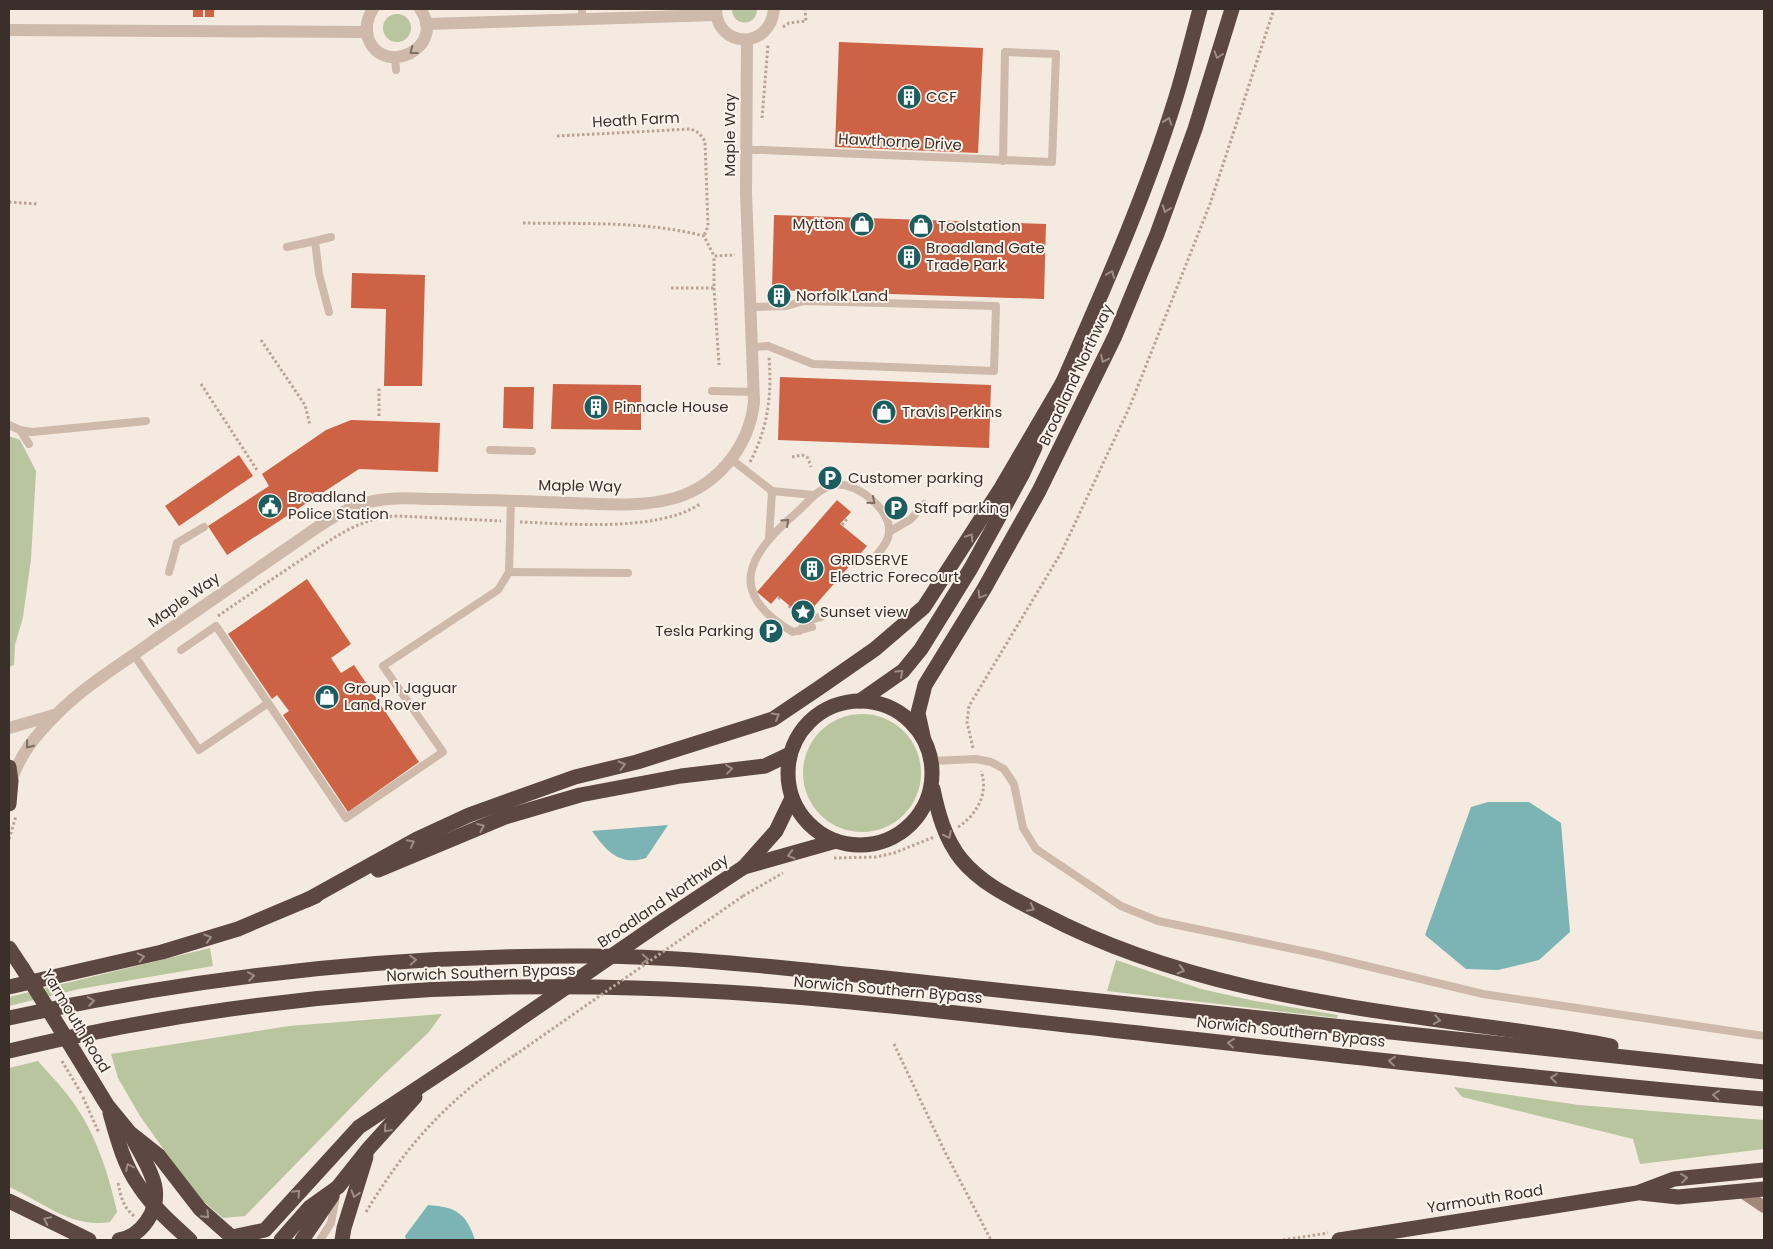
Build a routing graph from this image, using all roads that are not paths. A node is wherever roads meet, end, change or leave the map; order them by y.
1 (373, 9) edge
2 (420, 9) edge
3 (774, 9) edge
4 (1200, 9) edge
5 (1232, 9) edge
6 (716, 12) edge
7 (582, 14) edge
8 (426, 24) junction
9 (9, 30) edge
10 (366, 32) junction
11 (747, 40) junction
12 (747, 150) junction
13 (1003, 161) junction
14 (331, 237) dead end
15 (315, 241) junction
16 (287, 247) dead end
17 (751, 307) junction
18 (329, 312) dead end
19 (754, 347) junction
20 (1063, 382) junction
21 (712, 391) dead end
22 (754, 392) junction
23 (146, 421) dead end
24 (9, 425) edge
25 (20, 430) junction
26 (29, 444) dead end
27 (490, 450) dead end
28 (532, 451) dead end
29 (730, 459) junction
30 (772, 491) junction
31 (813, 495) junction
32 (511, 500) junction
33 (924, 504) dead end
34 (204, 527) dead end
35 (889, 532) junction
36 (768, 538) junction
37 (876, 556) dead end
38 (169, 572) dead end
39 (509, 572) junction
40 (628, 573) dead end
41 (821, 617) dead end
42 (812, 627) dead end
43 (798, 632) junction
44 (181, 650) dead end
45 (134, 656) junction
46 (860, 701) junction
47 (267, 704) junction
48 (56, 714) junction
49 (9, 728) edge
50 (923, 736) junction
51 (790, 754) junction
52 (932, 762) junction
53 (10, 774) edge
54 (933, 789) junction
55 (792, 798) junction
56 (9, 804) edge
57 (836, 841) junction
58 (744, 867) junction
59 (307, 900) junction
60 (9, 939) edge
61 (12, 952) edge
62 (9, 988) edge
63 (9, 1018) edge
64 (1764, 1036) edge
65 (9, 1051) edge
66 (1705, 1066) junction
67 (1764, 1072) edge
68 (428, 1083) junction
69 (1764, 1099) edge
70 (107, 1105) junction
71 (130, 1133) junction
72 (369, 1148) junction
73 (1764, 1170) edge
74 (338, 1186) junction
75 (1764, 1189) edge
76 (1638, 1192) junction
77 (1742, 1192) junction
78 (9, 1201) edge
79 (156, 1207) junction
80 (1764, 1207) edge
81 (264, 1235) edge
82 (233, 1239) edge
83 (90, 1240) edge
84 (119, 1240) edge
85 (190, 1240) edge
86 (281, 1240) edge
87 (302, 1240) edge
88 (320, 1240) edge
89 (342, 1240) edge
90 (1339, 1240) edge

1 - 10 street
2 - 8 street
3 - 11 street
20 -> 4 highway, Broadland Northway
5 -> 50 highway, Broadland Northway
6 - 7 street
6 - 11 street
7 - 8 street
8 -> 10 street
9 - 10 street
11 - 12 street, Maple Way
12 - 13 lane, Hawthorne Drive
12 - 17 street, Maple Way
13 - 13 lane, Hawthorne Drive
14 - 15 lane
15 - 16 lane
15 - 18 lane
17 - 19 street, Maple Way
17 - 19 lane
19 - 22 street, Maple Way
46 -> 20 highway, Broadland Northway
59 -> 20 highway
21 - 22 lane
22 - 29 street, Maple Way
23 - 25 lane
24 - 25 lane
25 - 26 lane
27 - 28 lane
29 - 30 lane
29 - 32 street, Maple Way
30 - 31 lane
30 - 36 lane
31 -> 35 lane
36 -> 31 lane
32 - 39 lane
32 - 45 street, Maple Way
33 - 35 lane
34 - 38 lane
35 - 37 lane
36 - 43 lane
39 - 40 lane
39 - 47 lane
41 - 43 lane
42 - 43 lane
44 - 47 lane
45 - 47 lane
45 - 48 street, Maple Way
46 - 50 highway
46 - 51 highway
48 - 49 street, Maple Way
48 -> 53 street, Maple Way
50 - 52 highway
51 - 55 highway
59 -> 51 highway
52 - 54 highway
52 - 64 lane
53 - 56 highway
54 - 57 highway
54 -> 66 highway
55 - 57 highway
55 - 58 highway, Broadland Northway
57 -> 58 highway, Broadland Northway
58 - 68 highway, Broadland Northway, bridge
62 -> 59 highway
60 - 61 highway, Yarmouth Road
61 - 70 highway, Yarmouth Road, bridge
63 -> 66 highway, Norwich Southern Bypass
69 -> 65 highway, Norwich Southern Bypass
66 - 67 highway
68 -> 72 highway, Broadland Northway
81 -> 68 highway, Broadland Northway
70 - 71 highway, Yarmouth Road
79 -> 70 highway, Yarmouth Road
71 - 79 highway
71 -> 82 highway, Yarmouth Road
72 - 74 highway, Broadland Northway
72 -> 89 highway, Broadland Northway
76 -> 73 highway, Yarmouth Road
74 - 86 highway, Broadland Northway
74 - 87 highway
74 - 88 lane
75 - 77 highway, Yarmouth Road
76 - 77 highway, Yarmouth Road
76 - 90 highway, Yarmouth Road
77 - 80 street
83 -> 78 highway
79 - 84 highway
79 - 85 highway, Yarmouth Road
81 - 82 highway, Broadland Northway

